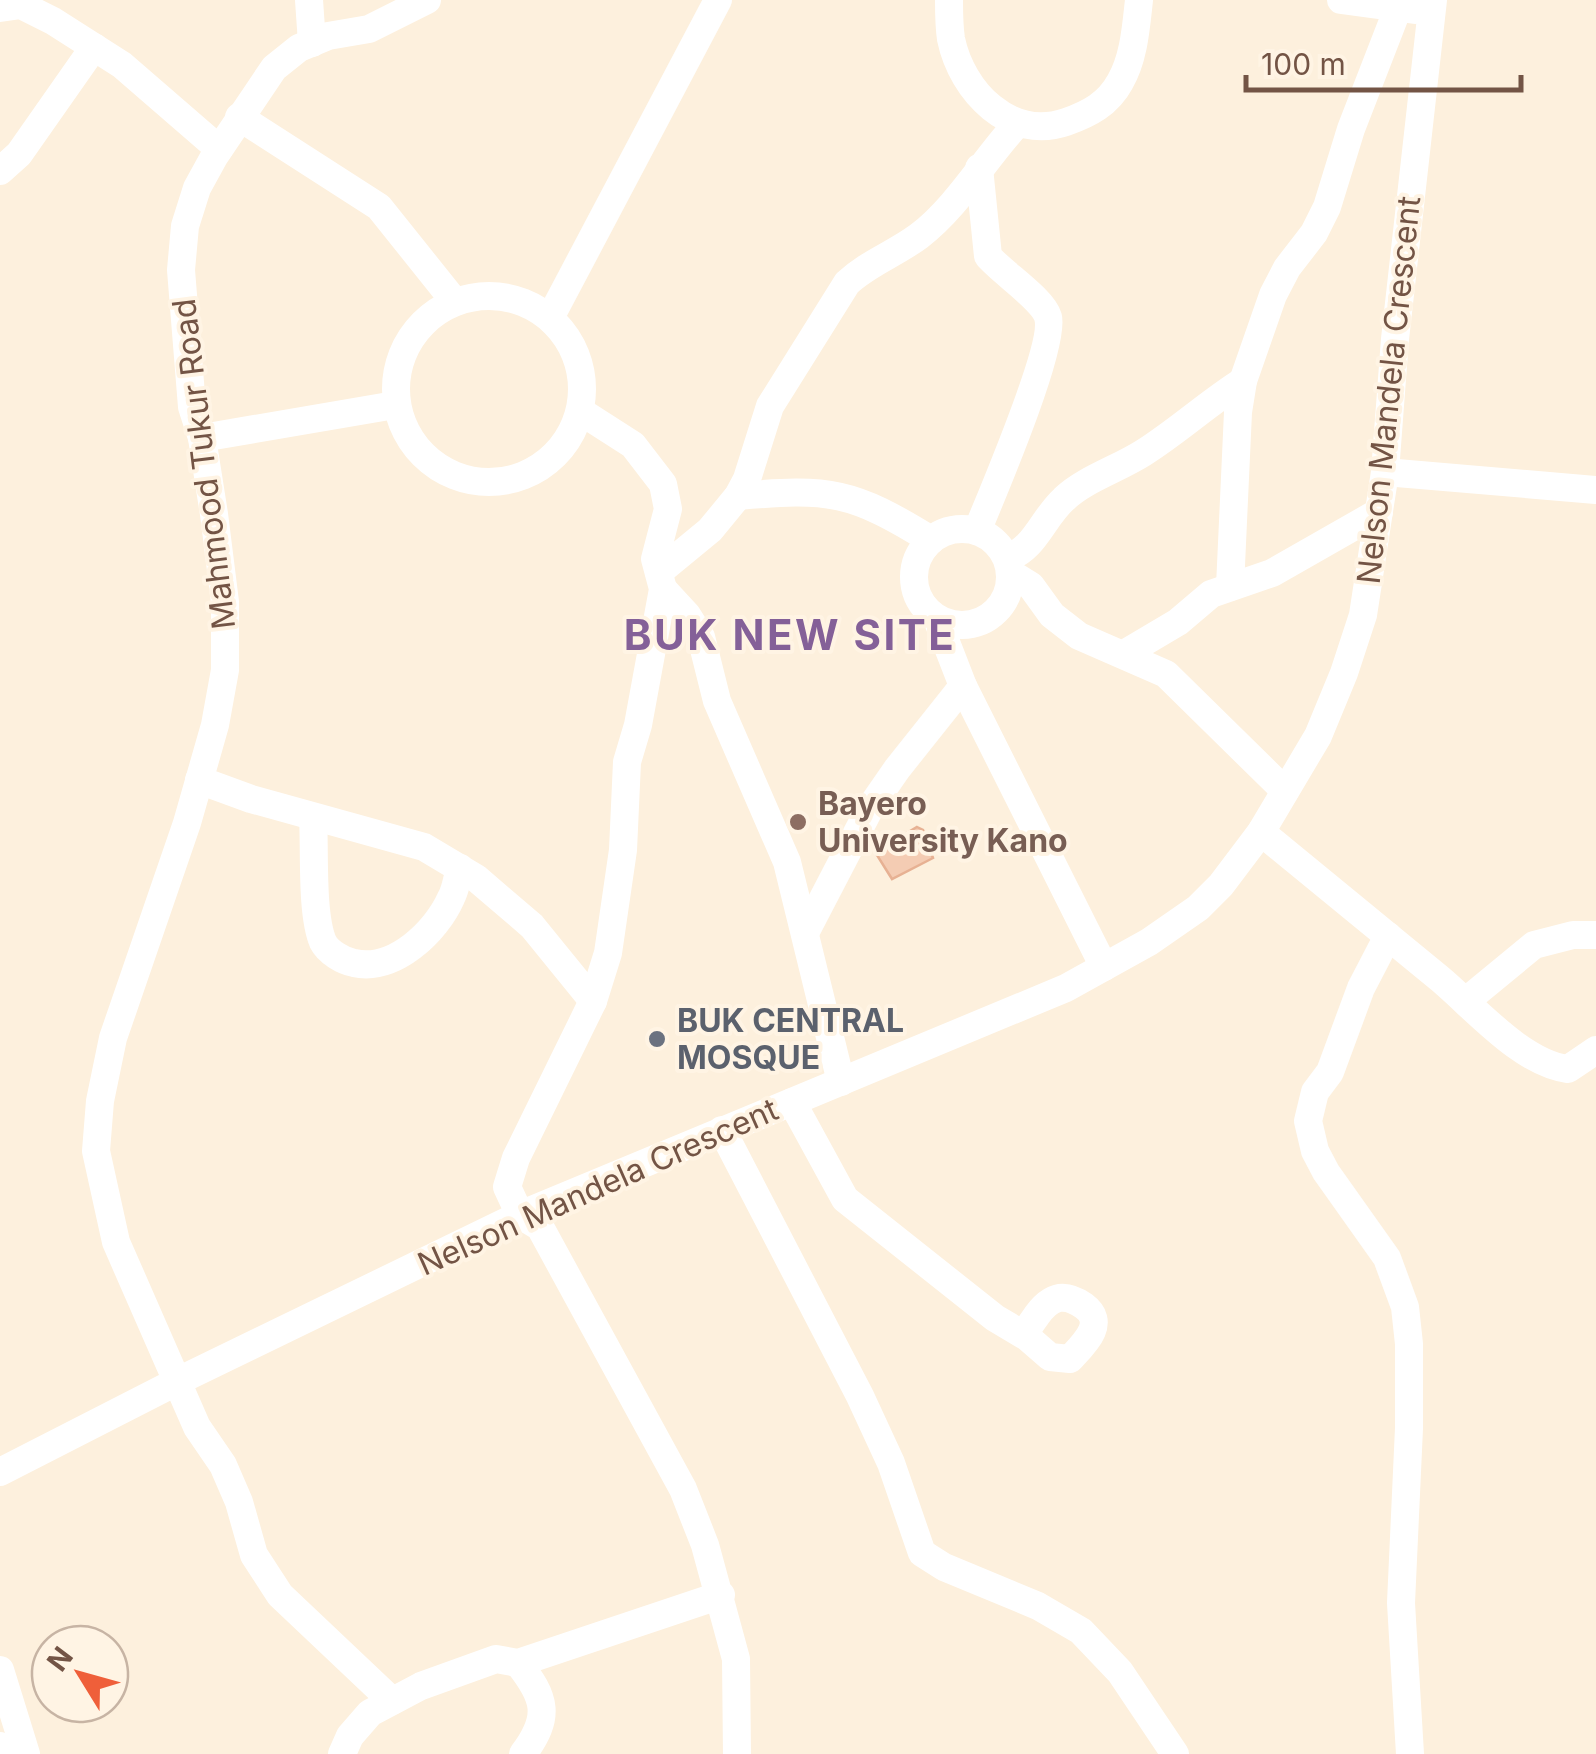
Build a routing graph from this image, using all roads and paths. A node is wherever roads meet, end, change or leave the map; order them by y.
1 (427, 0) edge
2 (718, 0) edge
3 (949, 0) edge
4 (1140, 0) edge
5 (1341, 0) edge
6 (306, 4) edge
7 (1432, 6) edge
8 (0, 8) edge
9 (1398, 8) junction
10 (312, 43) junction
11 (94, 47) junction
12 (239, 118) junction
13 (1016, 124) junction
14 (219, 149) junction
15 (979, 168) junction
16 (0, 170) edge
17 (455, 302) junction
18 (550, 318) junction
19 (1242, 381) junction
20 (395, 405) junction
21 (580, 411) junction
22 (202, 438) junction
23 (1385, 472) junction
24 (1596, 490) edge
25 (738, 496) junction
26 (1379, 512) junction
27 (977, 531) junction
28 (931, 540) junction
29 (1009, 565) junction
30 (661, 581) junction
31 (1230, 587) junction
32 (937, 618) junction
33 (1124, 654) junction
34 (963, 686) junction
35 (199, 780) junction
36 (1285, 792) junction
37 (312, 817) junction
38 (1261, 832) junction
39 (460, 868) junction
40 (804, 933) junction
41 (1596, 935) edge
42 (1388, 936) junction
43 (1104, 968) junction
44 (1466, 1000) junction
45 (593, 1001) junction
46 (1596, 1050) edge
47 (841, 1082) junction
48 (792, 1102) junction
49 (722, 1130) junction
50 (520, 1216) junction
51 (1027, 1337) dead end
52 (178, 1381) junction
53 (0, 1472) edge
54 (721, 1595) junction
55 (518, 1663) junction
56 (0, 1670) edge
57 (392, 1701) junction
58 (0, 1746) edge
59 (3, 1754) edge
60 (26, 1754) edge
61 (342, 1754) edge
62 (523, 1754) edge
63 (737, 1754) edge
64 (1175, 1754) edge
65 (1410, 1754) edge

1 - 10 street, Mahmood Tukur Road
2 - 18 street
3 - 13 street
4 - 13 street
5 - 9 street
6 - 10 street
7 - 9 street
7 - 23 street, Nelson Mandela Crescent
8 - 11 street
9 - 19 street
10 - 12 street, Mahmood Tukur Road
11 - 14 street
11 - 16 street
12 - 14 street, Mahmood Tukur Road
12 - 17 street
13 - 15 street
14 - 22 street, Mahmood Tukur Road
15 - 25 street
15 - 27 street
17 - 18 street
17 - 20 street
18 - 21 street
19 - 29 street
19 - 31 street
20 - 21 street
20 - 22 street
21 - 30 street
22 - 35 street, Mahmood Tukur Road
23 - 24 street
23 - 26 street, Nelson Mandela Crescent
25 - 28 street
25 - 30 street
26 - 31 street
26 - 36 street, Nelson Mandela Crescent
27 - 28 street
27 - 29 street
28 - 32 street
29 - 32 street
29 - 33 street
30 - 40 street
30 - 45 street
31 - 33 street
32 - 34 street
33 - 36 street
34 - 40 street
34 - 43 street
35 - 37 street
35 - 52 street, Mahmood Tukur Road
36 - 38 street, Nelson Mandela Crescent
37 - 39 street
37 - 39 street
38 - 42 street
38 - 43 street, Nelson Mandela Crescent
39 - 45 street
40 - 47 street
41 - 44 street
42 - 44 street
42 - 65 street
43 - 47 street, Nelson Mandela Crescent
44 - 46 street
45 - 50 street
47 - 48 street, Nelson Mandela Crescent
48 - 49 street, Nelson Mandela Crescent
48 - 51 street
49 - 50 street, Nelson Mandela Crescent
49 - 64 street
50 - 52 street, Nelson Mandela Crescent
50 - 54 street
52 - 53 street, Nelson Mandela Crescent
52 - 57 street, Mahmood Tukur Road
54 - 55 street
54 - 63 street
55 - 57 street
55 - 62 street
56 - 60 street
57 - 61 street
58 - 59 street

